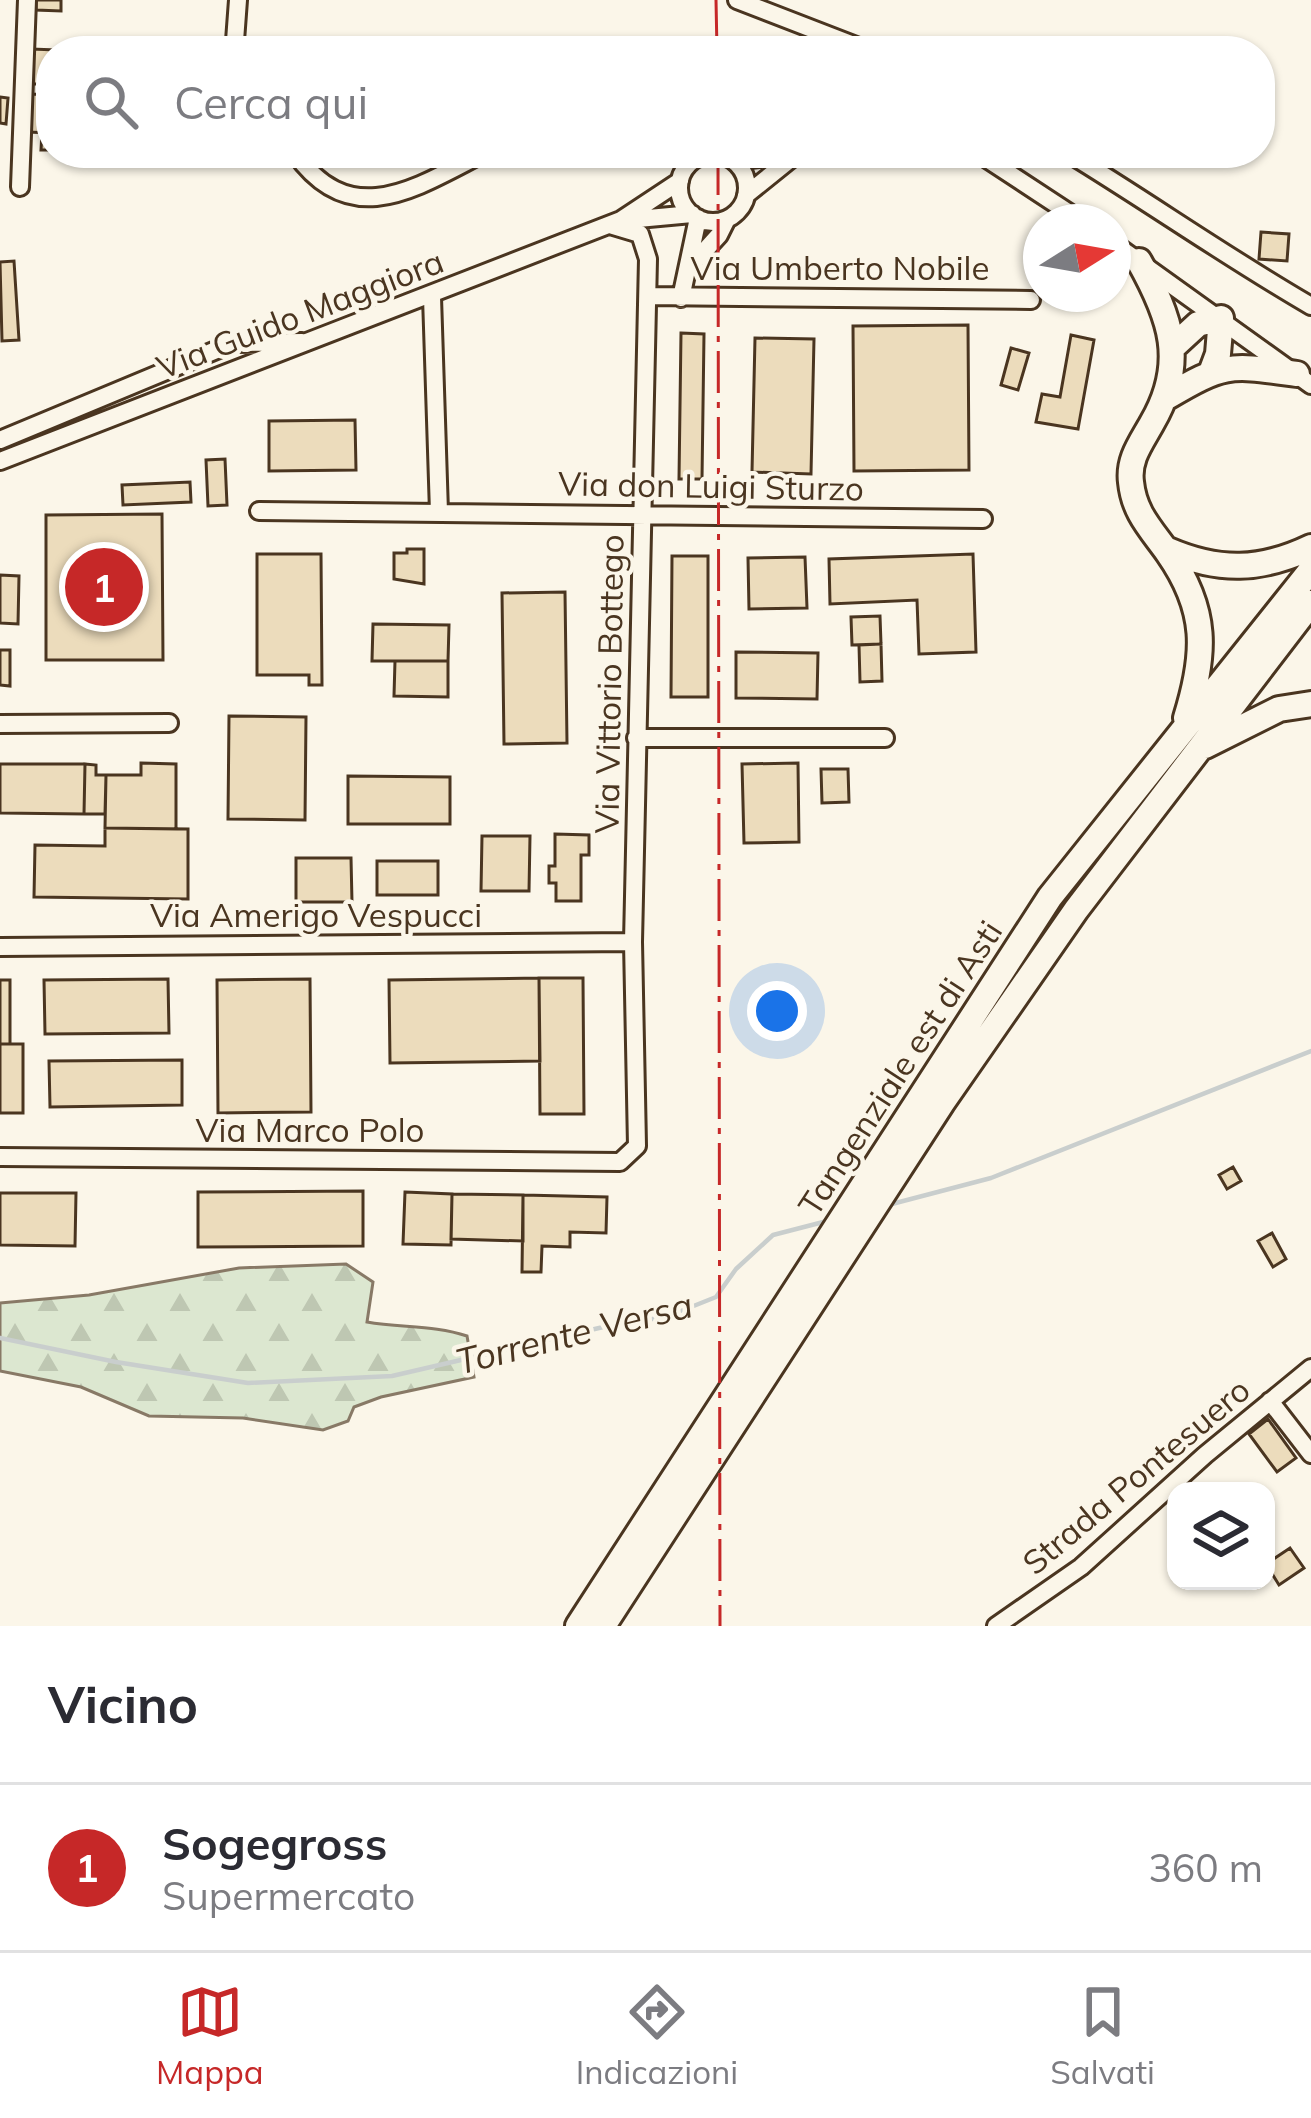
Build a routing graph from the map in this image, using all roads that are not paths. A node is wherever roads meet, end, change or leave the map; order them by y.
1 (27, 0) edge
2 (238, 0) edge
3 (737, 0) edge
4 (235, 36) edge
5 (829, 36) edge
6 (308, 168) edge
7 (454, 168) edge
8 (683, 168) edge
9 (685, 168) edge
10 (736, 168) edge
11 (780, 168) edge
12 (1002, 168) edge
13 (1092, 168) edge
14 (20, 187) dead end
15 (746, 195) junction
16 (1056, 204) edge
17 (695, 216) junction
18 (727, 219) junction
19 (615, 223) junction
20 (1131, 255) edge
21 (1139, 261) junction
22 (689, 269) junction
23 (648, 296) junction
24 (432, 297) junction
25 (681, 298) junction
26 (1023, 300) edge
27 (1311, 306) edge
28 (1221, 318) junction
29 (315, 341) junction
30 (1173, 347) junction
31 (1212, 370) junction
32 (1304, 380) edge
33 (1167, 398) junction
34 (0, 440) edge
35 (0, 461) edge
36 (259, 511) dead end
37 (439, 512) junction
38 (643, 516) junction
39 (983, 519) dead end
40 (1311, 547) edge
41 (1166, 549) junction
42 (1311, 570) edge
43 (1311, 604) edge
44 (1311, 704) edge
45 (170, 723) dead end
46 (0, 724) edge
47 (636, 738) junction
48 (885, 738) dead end
49 (1190, 741) junction
50 (633, 942) junction
51 (0, 947) edge
52 (0, 1157) edge
53 (620, 1162) joint
54 (1311, 1368) edge
55 (1270, 1401) junction
56 (1311, 1454) edge
57 (578, 1626) edge
58 (603, 1626) edge
59 (996, 1626) edge

1 - 14 street
2 - 4 street
3 - 5 street
6 - 7 street
8 - 19 street, Via Guido Maggiora
9 - 17 street
10 - 15 street
11 - 15 street
12 - 16 street
13 - 27 street
15 - 18 street
17 - 18 street
17 - 19 street, Via Guido Maggiora
17 - 22 street
18 - 22 street
19 - 23 street, Via Vittorio Bottego
19 - 24 street, Via Guido Maggiora
20 - 21 street
21 - 28 street
21 - 30 highway
22 - 25 street
23 - 25 street, Via Umberto Nobile
23 - 38 street, Via Vittorio Bottego
24 - 29 street, Via Guido Maggiora
24 - 37 street
25 - 26 street, Via Umberto Nobile
28 - 30 highway
28 - 31 highway
28 - 32 street
29 - 34 street
29 - 35 street, Via Guido Maggiora
30 - 33 highway
31 - 32 highway
31 - 33 highway
33 - 41 highway
36 - 37 street, Via don Luigi Sturzo
37 - 38 street, Via don Luigi Sturzo
38 - 39 street, Via don Luigi Sturzo
38 - 47 street, Via Vittorio Bottego
40 - 41 highway
41 - 49 highway
42 - 49 highway, Tangenziale est di Asti
43 - 49 highway, Tangenziale est di Asti
44 - 49 highway
45 - 46 street
47 - 48 street
47 - 50 street, Via Vittorio Bottego
49 - 57 highway, Tangenziale est di Asti
49 - 58 highway, Tangenziale est di Asti
50 - 51 street, Via Amerigo Vespucci
50 - 53 street, Via Vittorio Bottego
52 - 53 street, Via Marco Polo
54 - 55 street, Strada Pontesuero
55 - 56 street
55 - 59 street, Strada Pontesuero

